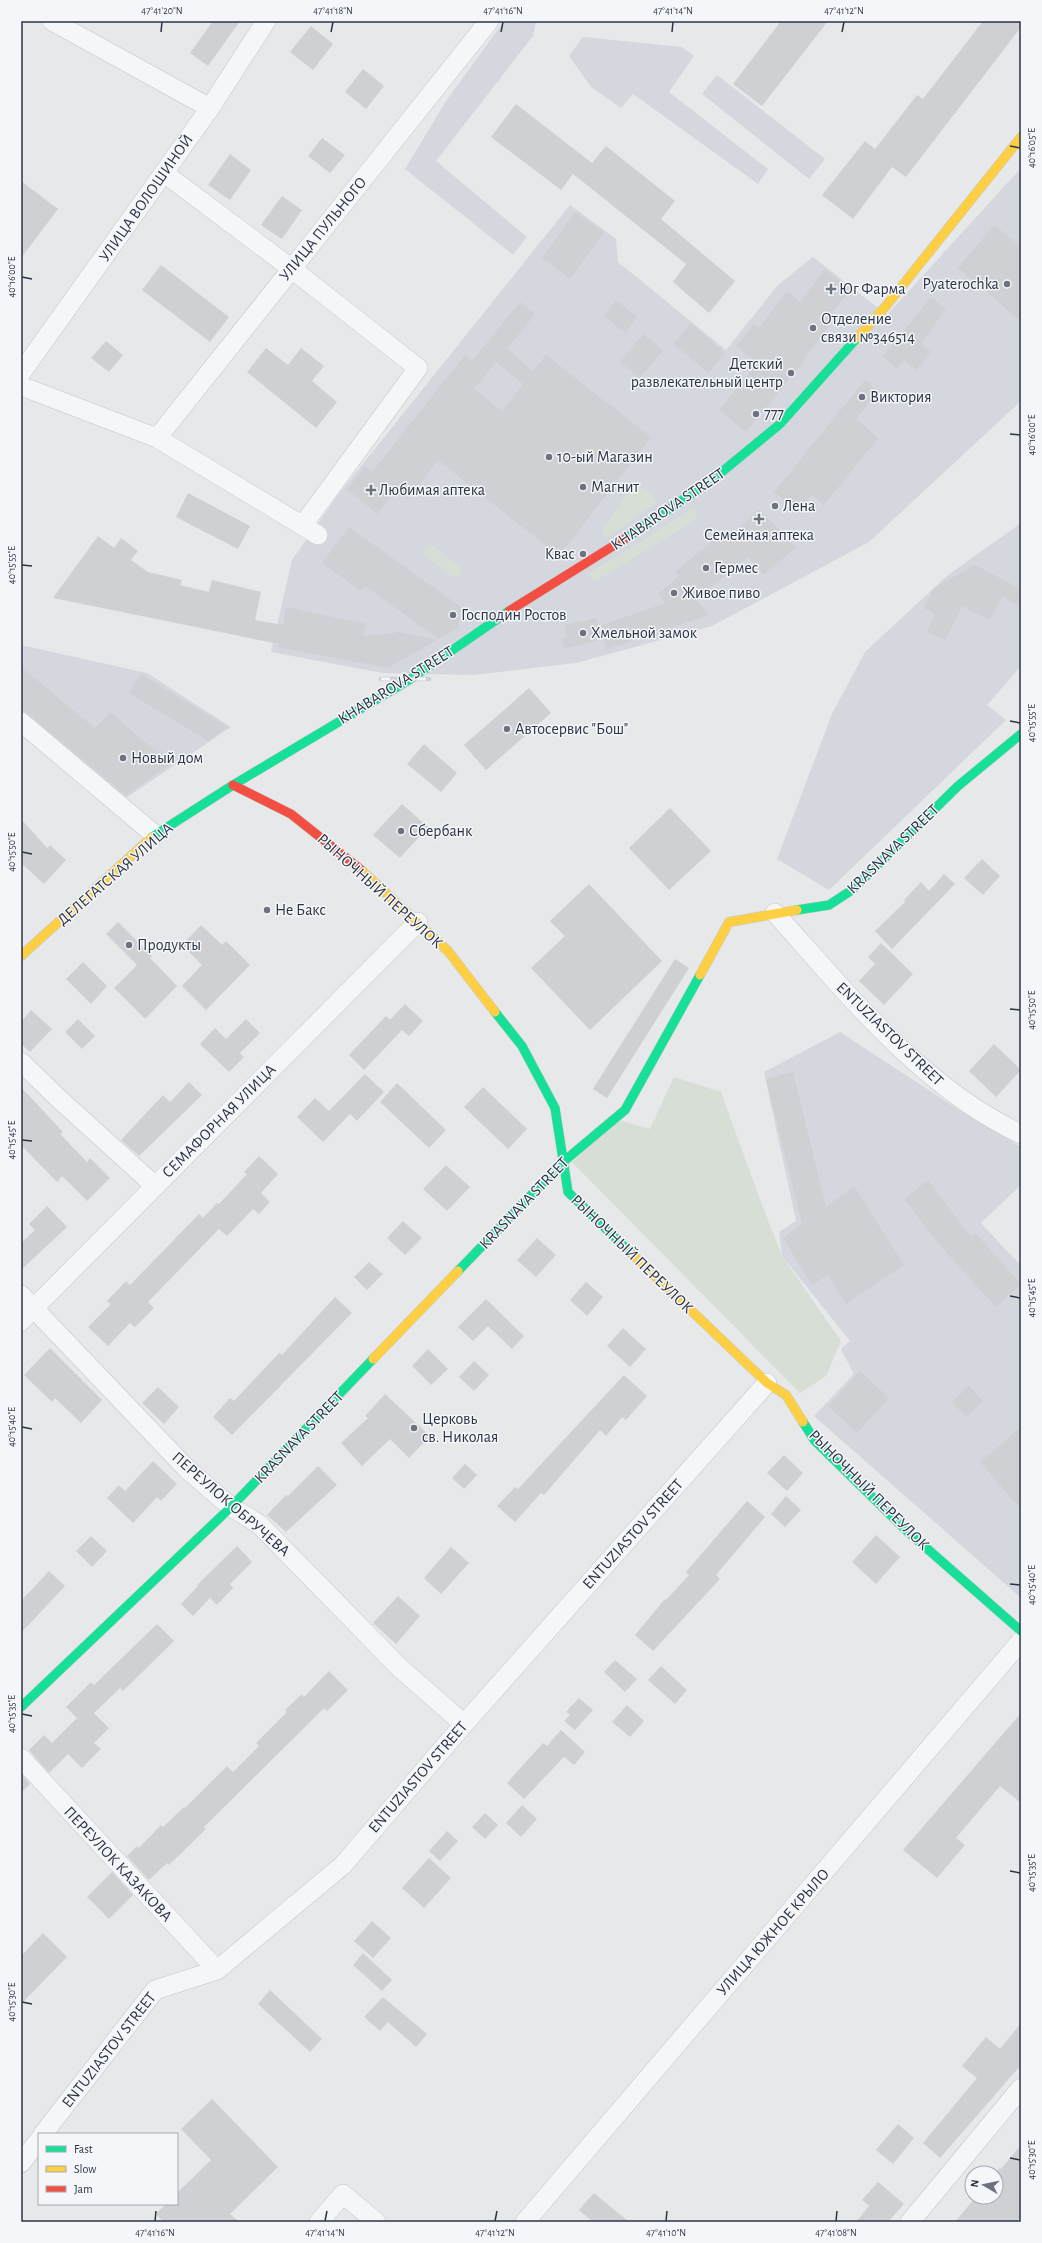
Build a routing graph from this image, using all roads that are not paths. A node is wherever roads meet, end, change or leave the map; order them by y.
1 (52, 21) edge
2 (266, 21) edge
3 (489, 21) edge
4 (210, 108) junction
5 (1021, 137) edge
6 (164, 173) junction
7 (292, 269) junction
8 (21, 373) edge
9 (21, 386) edge
10 (157, 438) junction
11 (302, 525) junction
12 (318, 535) dead end
13 (21, 722) edge
14 (1021, 734) edge
15 (233, 785) junction
16 (155, 835) junction
17 (775, 913) junction
18 (418, 922) junction
19 (21, 956) edge
20 (21, 1062) edge
21 (1021, 1134) edge
22 (563, 1162) junction
23 (154, 1185) junction
24 (25, 1308) edge
25 (767, 1383) junction
26 (231, 1507) junction
27 (1021, 1631) edge
28 (1021, 1641) edge
29 (21, 1707) edge
30 (464, 1724) junction
31 (21, 1758) edge
32 (217, 1970) junction
33 (1021, 2088) edge
34 (44, 2133) edge
35 (38, 2141) edge
36 (21, 2163) edge
37 (319, 2222) edge
38 (376, 2222) edge
39 (524, 2222) edge
40 (910, 2222) edge

1 - 4 street
2 - 4 street, УЛИЦА ВОЛОШИНОЙ
3 - 7 street, УЛИЦА ПУЛЬНОГО
4 - 6 street, УЛИЦА ВОЛОШИНОЙ
5 - 15 street, KHABAROVA STREET
6 - 7 street
6 - 8 street, УЛИЦА ВОЛОШИНОЙ
7 - 10 street, УЛИЦА ПУЛЬНОГО
7 - 11 street
9 - 10 street
10 - 11 street
11 - 12 street
13 - 16 street
14 - 17 street, KRASNAYA STREET
15 - 16 street, ДЕЛЕГАТСКАЯ УЛИЦА
15 - 18 street, РЫНОЧНЫЙ ПЕРЕУЛОК
16 - 19 street, ДЕЛЕГАТСКАЯ УЛИЦА
17 - 21 street, ENTUZIASTOV STREET
17 - 22 street, KRASNAYA STREET
18 - 22 street, РЫНОЧНЫЙ ПЕРЕУЛОК
18 - 23 street, СЕМАФОРНАЯ УЛИЦА
20 - 23 street
22 - 25 street, РЫНОЧНЫЙ ПЕРЕУЛОК
22 - 26 street, KRASNAYA STREET
23 - 24 street, СЕМАФОРНАЯ УЛИЦА
24 - 26 street, ПЕРЕУЛОК ОБРУЧЕВА
25 - 27 street, РЫНОЧНЫЙ ПЕРЕУЛОК
25 - 30 street, ENTUZIASTOV STREET
26 - 29 street, KRASNAYA STREET
26 - 30 street, ПЕРЕУЛОК ОБРУЧЕВА
28 - 39 street, УЛИЦА ЮЖНОЕ КРЫЛО
30 - 32 street, ENTUZIASTOV STREET
31 - 32 street, ПЕРЕУЛОК КАЗАКОВА
32 - 34 street, ENTUZIASTOV STREET
33 - 40 street
35 - 36 street
37 - 38 street

